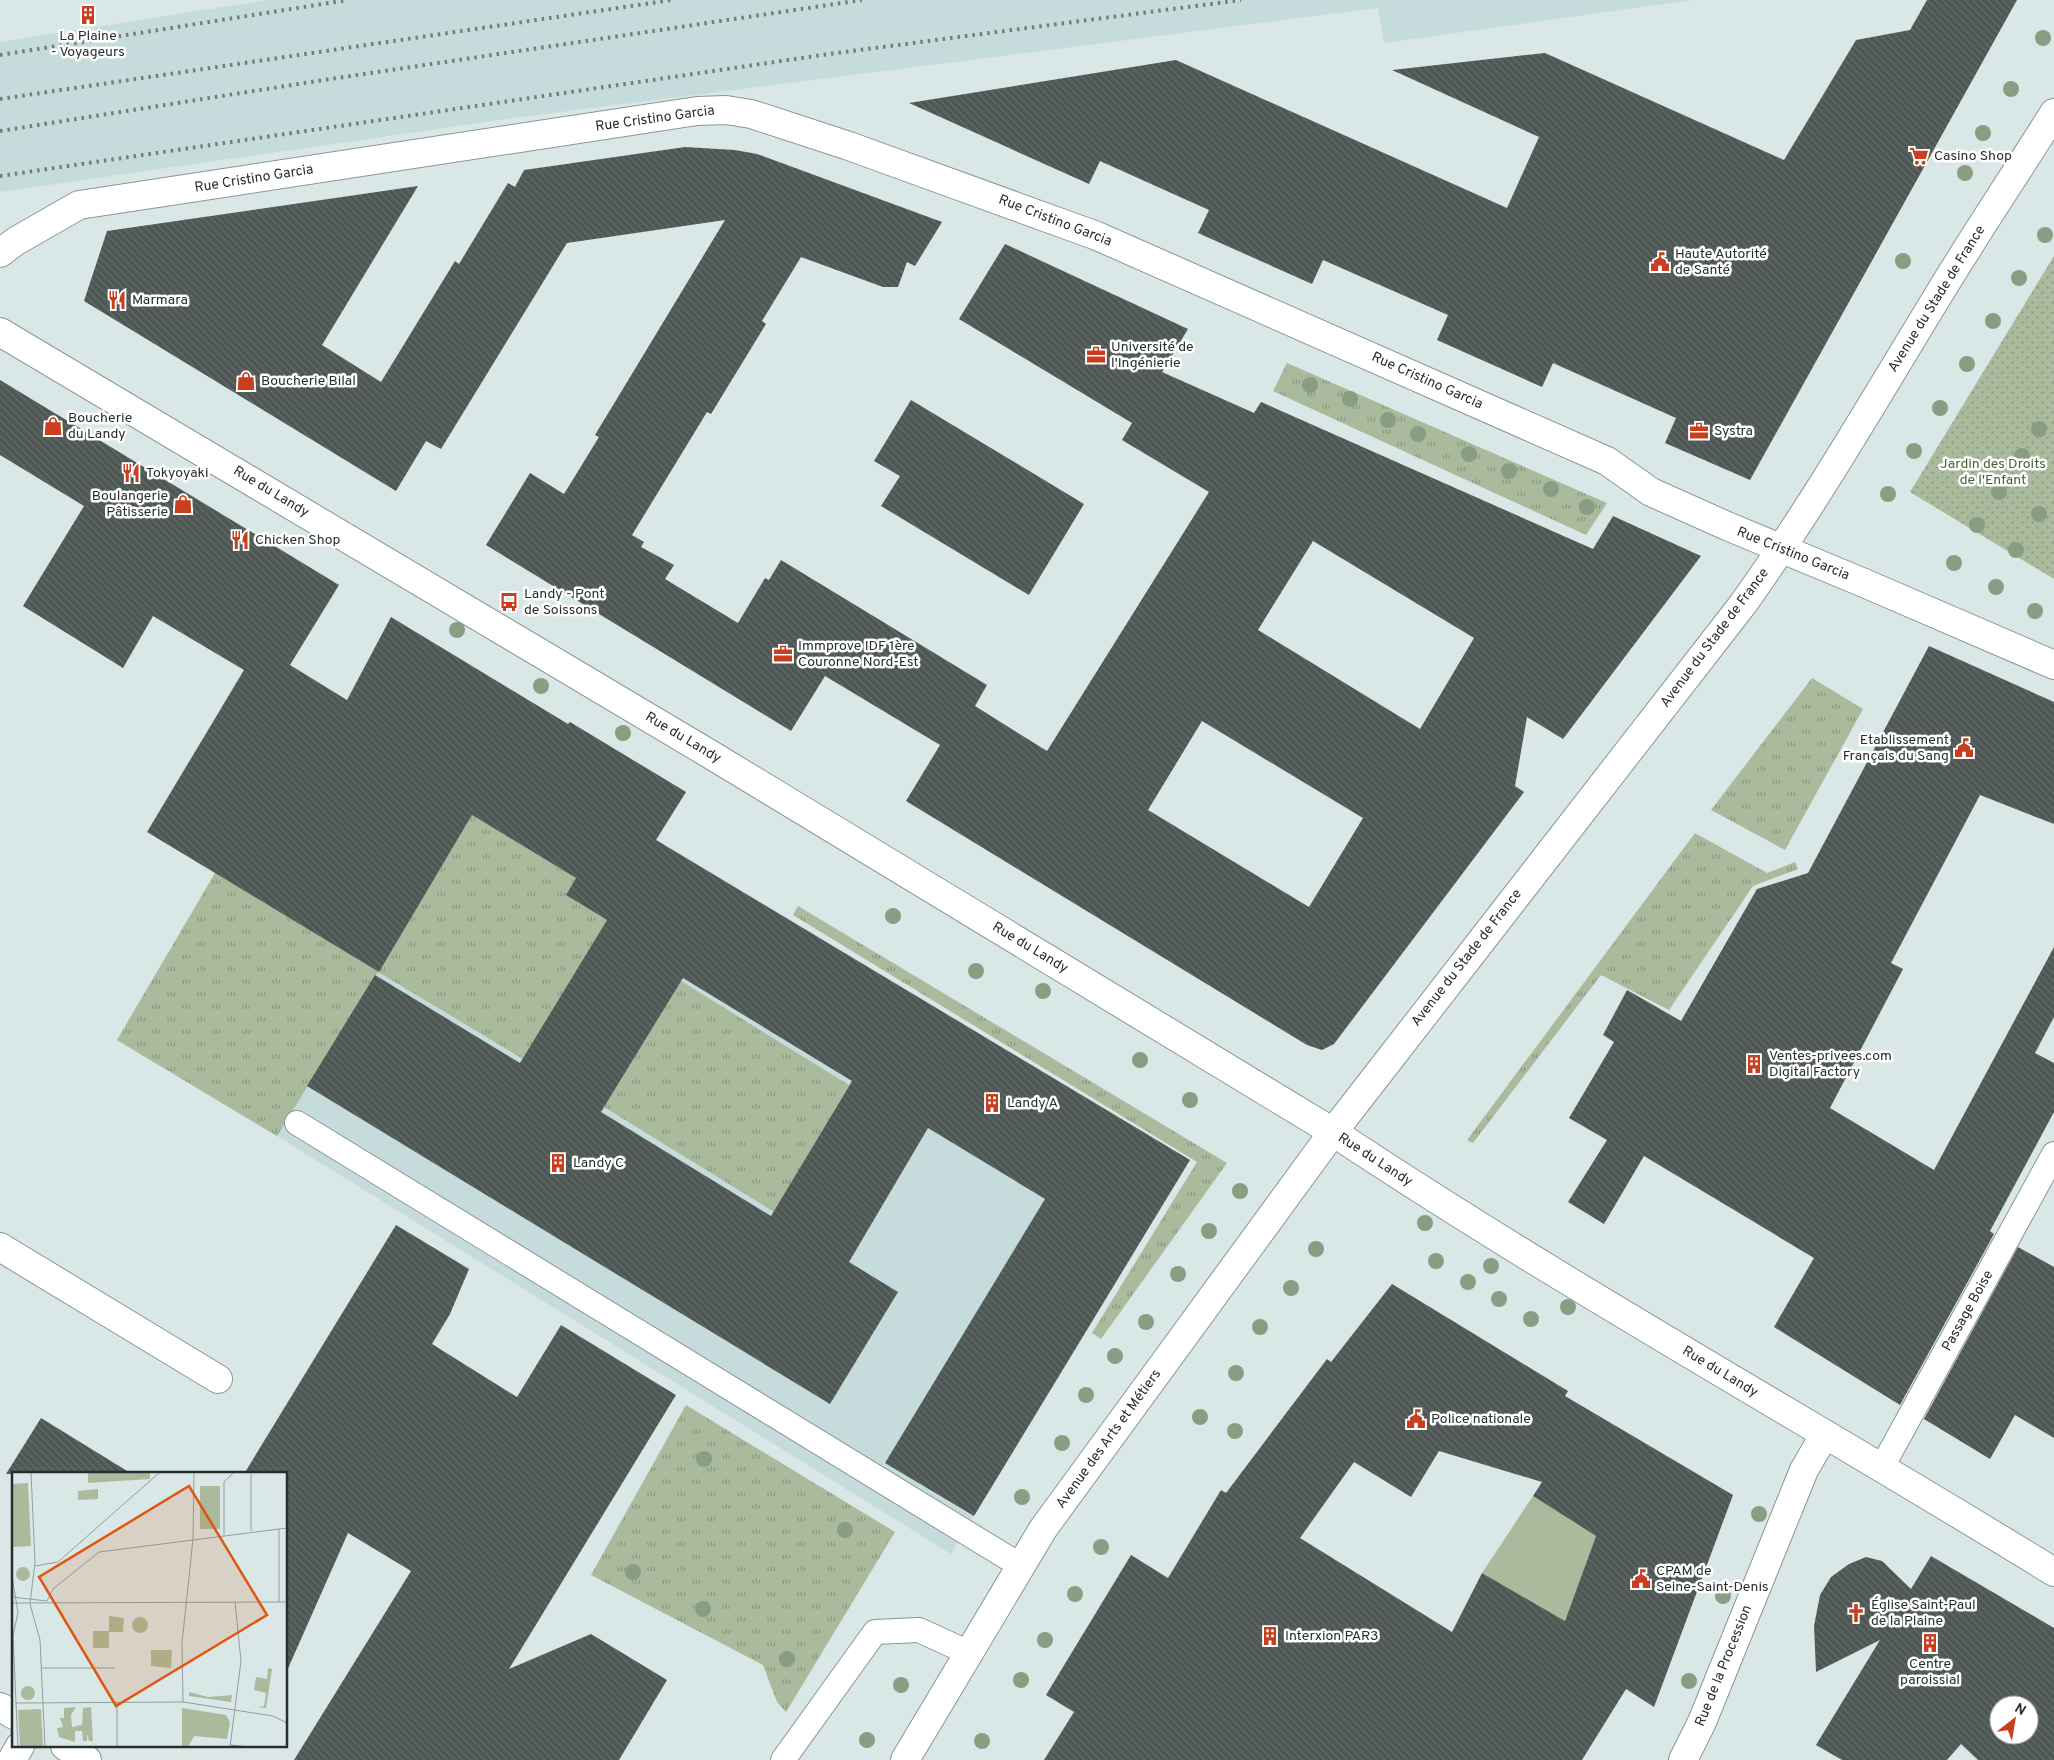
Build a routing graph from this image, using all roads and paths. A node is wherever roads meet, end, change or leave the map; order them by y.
1 (2054, 113) edge
2 (0, 253) edge
3 (0, 332) edge
4 (1782, 550) junction
5 (2054, 665) edge
6 (297, 1123) dead end
7 (1333, 1132) junction
8 (2054, 1154) edge
9 (0, 1247) edge
10 (218, 1379) dead end
11 (1825, 1434) junction
12 (1882, 1467) junction
13 (1021, 1566) junction
14 (2054, 1572) edge
15 (969, 1653) junction
16 (0, 1707) edge
17 (12, 1715) edge
18 (19, 1748) edge
19 (68, 1748) edge
20 (12, 1760) edge
21 (88, 1760) edge
22 (784, 1760) edge
23 (905, 1760) edge
24 (1683, 1760) edge

1 - 4 street, Avenue du Stade de France
2 - 4 street, Rue Cristino Garcia
3 - 7 street, Rue du Landy
4 - 5 street, Rue Cristino Garcia
4 - 7 street, Avenue du Stade de France
6 - 13 lane
7 - 11 street, Rue du Landy
7 - 13 street, Avenue des Arts et Métiers
8 - 12 lane, Passage Boise
9 - 10 street
11 - 12 street, Rue du Landy
11 - 24 street, Rue de la Procession
12 - 14 street, Rue du Landy
13 - 15 street, Avenue des Arts et Métiers
15 - 22 lane
15 - 23 street, Avenue des Arts et Métiers
16 - 17 street
18 - 20 street
19 - 21 street

